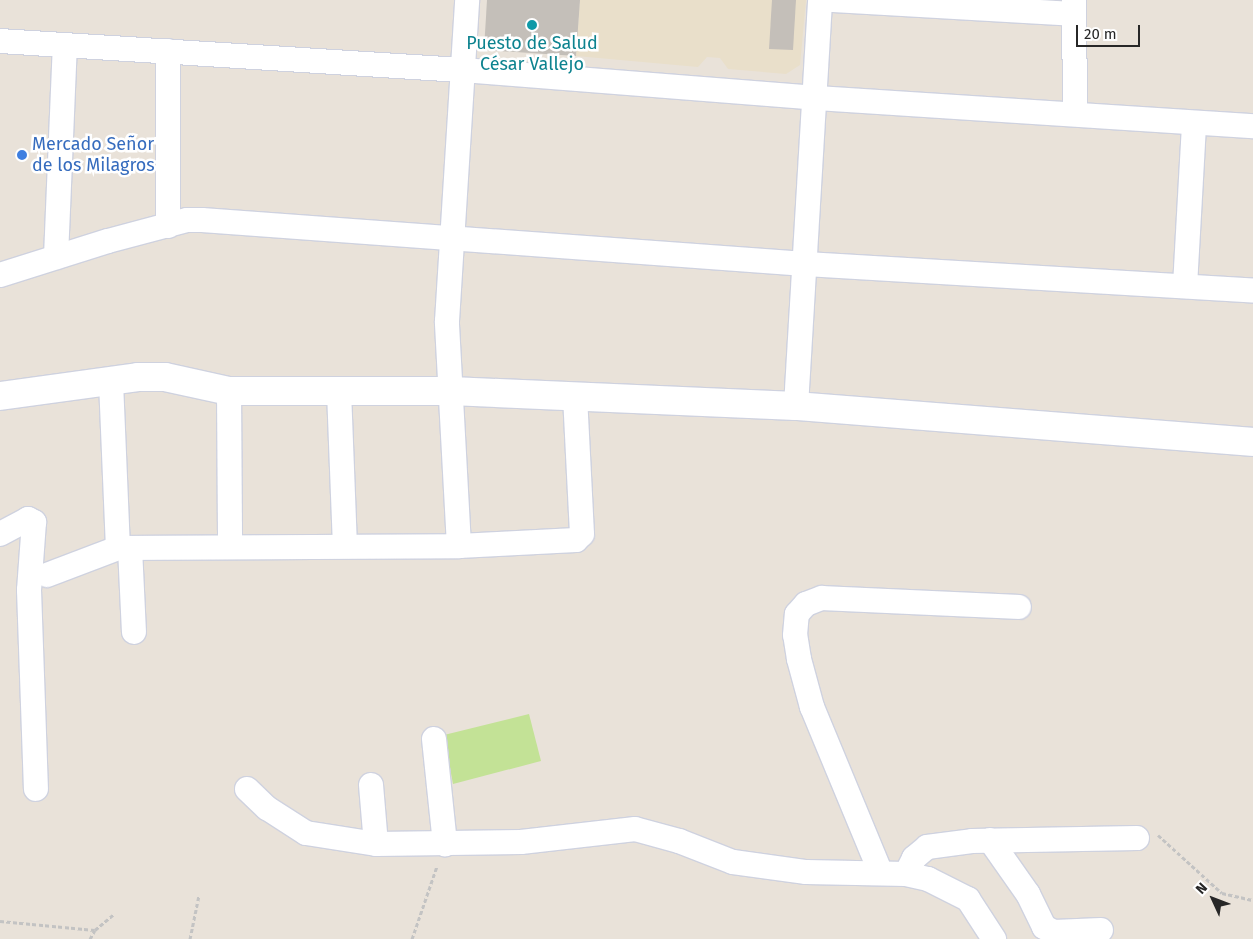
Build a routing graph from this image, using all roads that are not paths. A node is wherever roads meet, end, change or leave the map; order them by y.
1 (467, 0) edge
2 (820, 0) edge
3 (832, 0) edge
4 (1074, 7) edge
5 (0, 41) edge
6 (65, 45) junction
7 (168, 51) junction
8 (462, 70) junction
9 (817, 98) junction
10 (1075, 113) junction
11 (1194, 123) junction
12 (1253, 126) edge
13 (168, 226) junction
14 (451, 238) junction
15 (56, 257) junction
16 (805, 264) junction
17 (0, 275) edge
18 (1185, 286) junction
19 (1253, 291) edge
20 (111, 382) junction
21 (229, 391) junction
22 (340, 391) junction
23 (451, 391) junction
24 (0, 396) edge
25 (574, 396) junction
26 (796, 406) junction
27 (1253, 442) edge
28 (0, 534) edge
29 (345, 545) junction
30 (459, 546) junction
31 (230, 547) junction
32 (124, 548) junction
33 (47, 575) dead end
34 (1019, 607) dead end
35 (134, 632) dead end
36 (434, 739) dead end
37 (371, 785) dead end
38 (36, 789) dead end
39 (247, 789) dead end
40 (1137, 838) dead end
41 (990, 840) junction
42 (376, 844) junction
43 (445, 844) junction
44 (880, 871) junction
45 (906, 874) junction
46 (1100, 930) dead end
47 (994, 939) edge

1 - 8 street
2 - 9 street
3 - 4 street
4 - 10 street
5 - 6 street
6 - 7 street
6 - 15 street
7 - 8 street
7 - 13 street
8 - 9 street
8 - 14 street
9 - 10 street
9 - 16 street
10 - 11 street
11 - 12 street
11 - 18 street
13 - 14 street
13 - 15 street
14 - 16 street
14 - 23 street
15 - 17 street
16 - 18 street
16 - 26 street
18 - 19 street
20 - 21 street
20 - 24 street
20 - 32 street
21 - 22 street
21 - 31 street
22 - 23 street
22 - 29 street
23 - 25 street
23 - 30 street
25 - 26 street
25 - 30 street
26 - 27 street
28 - 38 street
29 - 30 street
29 - 31 street
31 - 32 street
32 - 33 street
32 - 35 street
34 - 44 street
36 - 43 street
37 - 42 street
39 - 42 street
40 - 41 street
41 - 45 street
41 - 46 street
42 - 43 street
43 - 44 street
44 - 45 street
45 - 47 street

